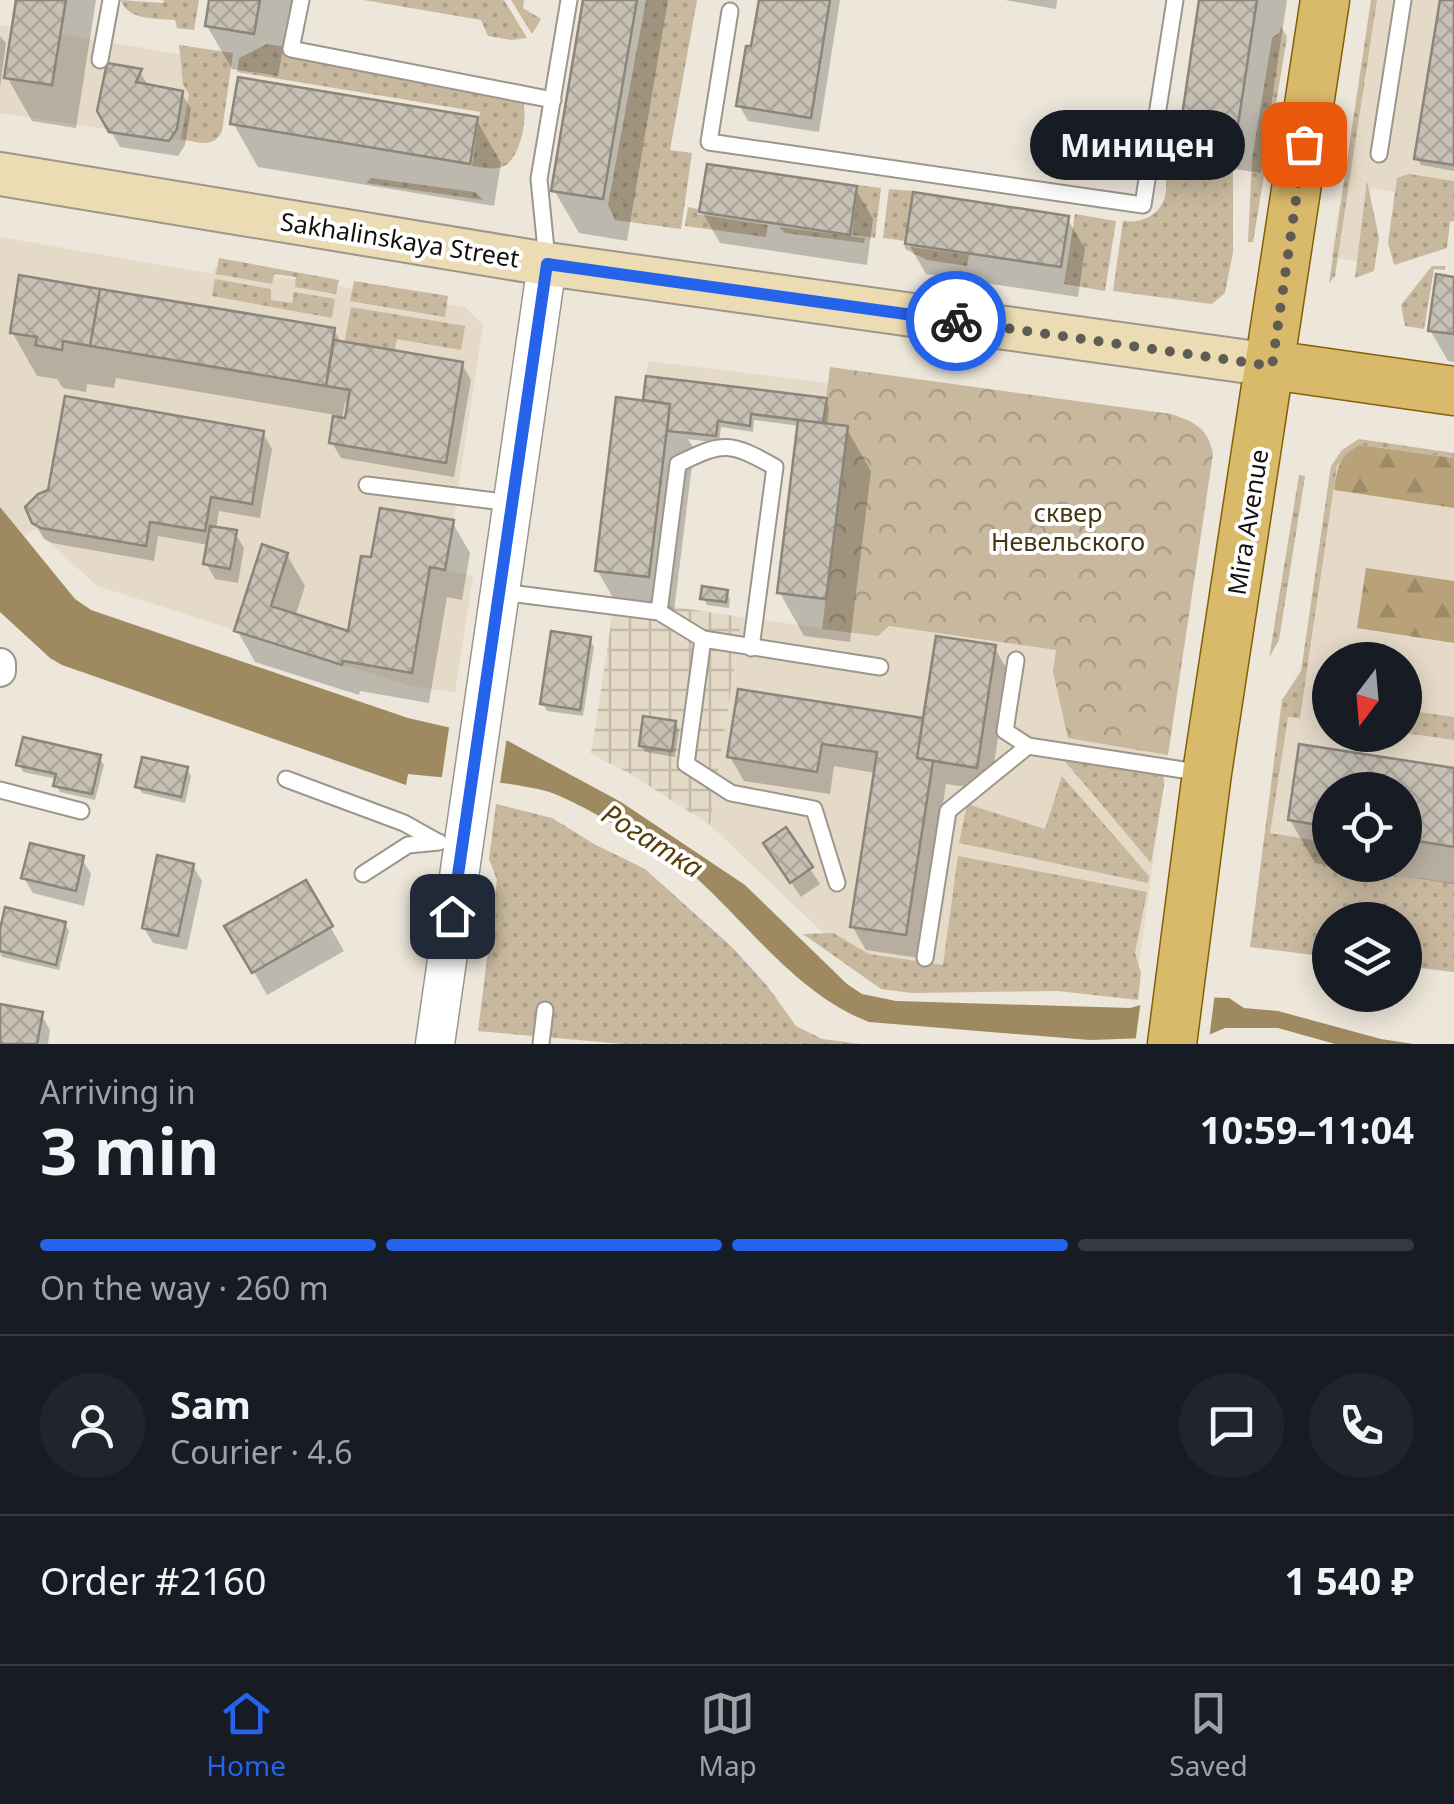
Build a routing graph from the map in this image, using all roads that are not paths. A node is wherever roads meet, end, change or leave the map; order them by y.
1 (112, 0) edge
2 (301, 0) edge
3 (568, 0) edge
4 (1175, 0) edge
5 (1324, 0) edge
6 (1403, 0) edge
7 (730, 11) dead end
8 (100, 60) dead end
9 (553, 100) junction
10 (1379, 154) dead end
11 (0, 174) edge
12 (547, 264) junction
13 (1272, 366) junction
14 (1454, 391) edge
15 (367, 484) dead end
16 (515, 503) junction
17 (501, 592) junction
18 (658, 612) junction
19 (703, 640) junction
20 (751, 648) junction
21 (1016, 660) dead end
22 (880, 667) dead end
23 (1028, 746) junction
24 (1207, 774) junction
25 (286, 779) dead end
26 (0, 790) edge
27 (81, 810) dead end
28 (450, 844) junction
29 (363, 874) dead end
30 (837, 883) dead end
31 (925, 958) dead end
32 (544, 1010) dead end
33 (435, 1044) edge
34 (541, 1044) edge
35 (1172, 1044) edge

1 - 8 lane
2 - 9 lane
3 - 9 lane
4 - 7 lane
5 - 13 main road, Mira Avenue
6 - 10 lane
9 - 12 lane
11 - 12 main road, Sakhalinskaya Street
12 - 13 main road, Sakhalinskaya Street
12 - 16 street
13 - 14 main road, Sakhalinskaya Street
13 - 24 main road, Mira Avenue
15 - 16 lane
16 - 17 street
17 - 18 lane
17 - 28 street
18 - 19 lane
18 - 20 lane
19 - 20 lane
19 - 30 lane
20 - 22 lane
21 - 23 lane
23 - 24 lane
23 - 31 lane
24 - 35 main road, Mira Avenue
25 - 28 lane
26 - 27 lane
28 - 29 lane
28 - 33 street
32 - 34 lane

